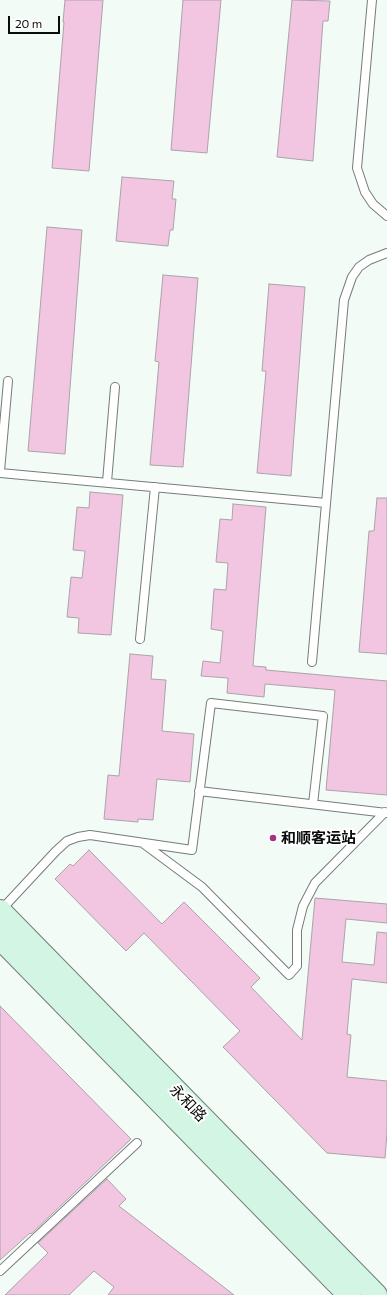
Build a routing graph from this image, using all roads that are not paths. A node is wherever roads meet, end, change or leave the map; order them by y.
1 (372, 0) edge
2 (387, 216) edge
3 (387, 253) edge
4 (8, 381) dead end
5 (115, 387) dead end
6 (0, 472) edge
7 (107, 482) junction
8 (155, 487) junction
9 (326, 503) junction
10 (140, 639) dead end
11 (312, 662) dead end
12 (199, 791) junction
13 (312, 804) junction
14 (386, 813) edge
15 (143, 843) junction
16 (0, 911) edge
17 (0, 938) edge
18 (137, 1143) dead end
19 (0, 1271) edge
20 (349, 1295) edge
21 (376, 1295) edge

1 - 2 lane
3 - 9 lane
4 - 6 lane
5 - 7 lane
6 - 7 lane
7 - 8 lane
8 - 9 lane
8 - 10 lane
9 - 11 lane
12 - 13 lane
12 - 13 lane
12 - 15 lane
13 - 14 lane
14 - 15 lane
15 - 16 lane
16 - 21 main road, 永和路
17 - 20 main road, 永和路
18 - 19 lane

